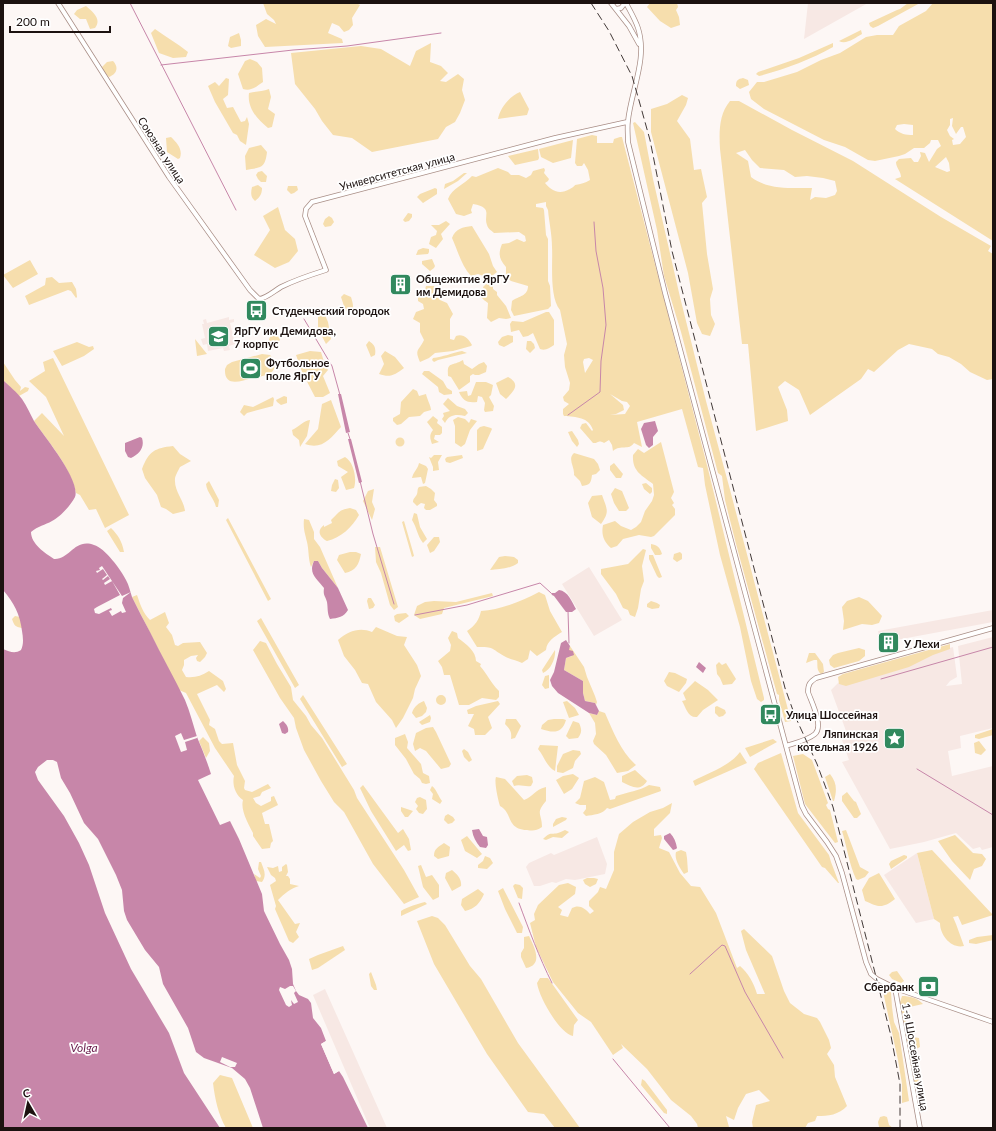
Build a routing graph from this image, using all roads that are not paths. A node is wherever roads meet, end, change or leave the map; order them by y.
1 (58, 3) edge
2 (611, 3) edge
3 (625, 3) edge
4 (616, 9) junction
5 (640, 46) junction
6 (627, 122) junction
7 (261, 300) joint
8 (993, 628) edge
9 (786, 746) junction
10 (896, 988) junction
11 (993, 1022) edge
12 (920, 1128) edge

1 - 7 street, Союзная улица
2 - 4 street
3 - 4 street
3 - 5 street
4 - 5 street
5 - 6 street
6 - 7 street, Университетская улица
6 - 9 street
8 - 9 street
9 - 10 street
10 - 11 street
10 - 12 street, 1-я Шоссейная улица

